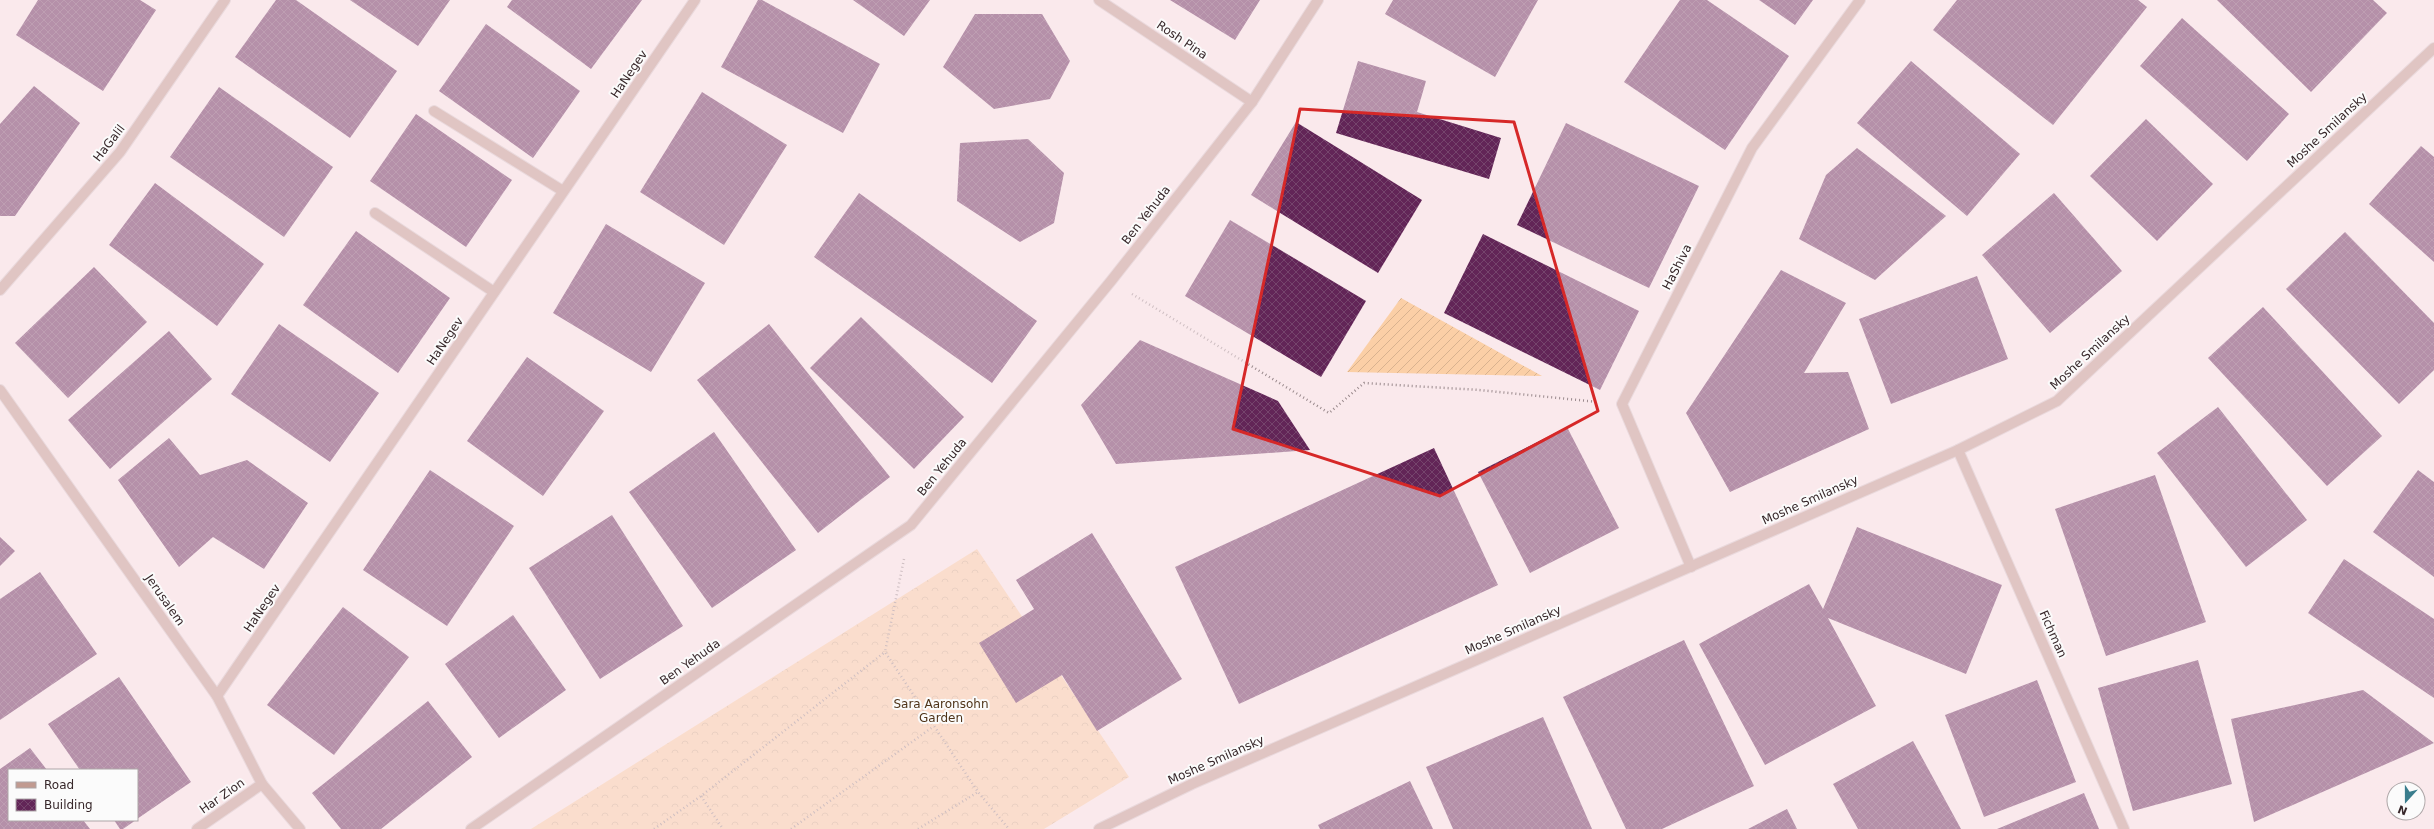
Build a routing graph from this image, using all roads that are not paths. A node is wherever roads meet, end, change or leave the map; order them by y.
1 (225, 0) edge
2 (695, 0) edge
3 (1099, 0) edge
4 (1318, 0) edge
5 (1860, 0) edge
6 (2434, 48) edge
7 (1252, 102) junction
8 (434, 111) dead end
9 (564, 191) junction
10 (375, 213) dead end
11 (0, 290) edge
12 (494, 292) junction
13 (0, 390) edge
14 (1958, 450) junction
15 (1690, 567) junction
16 (217, 696) junction
17 (262, 784) junction
18 (197, 829) edge
19 (300, 829) edge
20 (471, 829) edge
21 (1099, 829) edge
22 (2124, 829) edge

1 - 11 street, HaGalil
2 - 9 street, HaNegev
3 - 7 street, Rosh Pina
4 - 7 street, Ben Yehuda
5 - 15 street, HaShiva
6 - 14 street, Moshe Smilansky
7 - 20 street, Ben Yehuda
8 - 9 street
9 - 12 street, HaNegev
10 - 12 street
12 - 16 street, HaNegev
13 - 16 street, Jerusalem
14 - 15 street, Moshe Smilansky
14 - 22 street, Fichman
15 - 21 street, Moshe Smilansky
16 - 17 street, Jerusalem
17 - 18 street, Har Zion
17 - 19 street, Jerusalem

